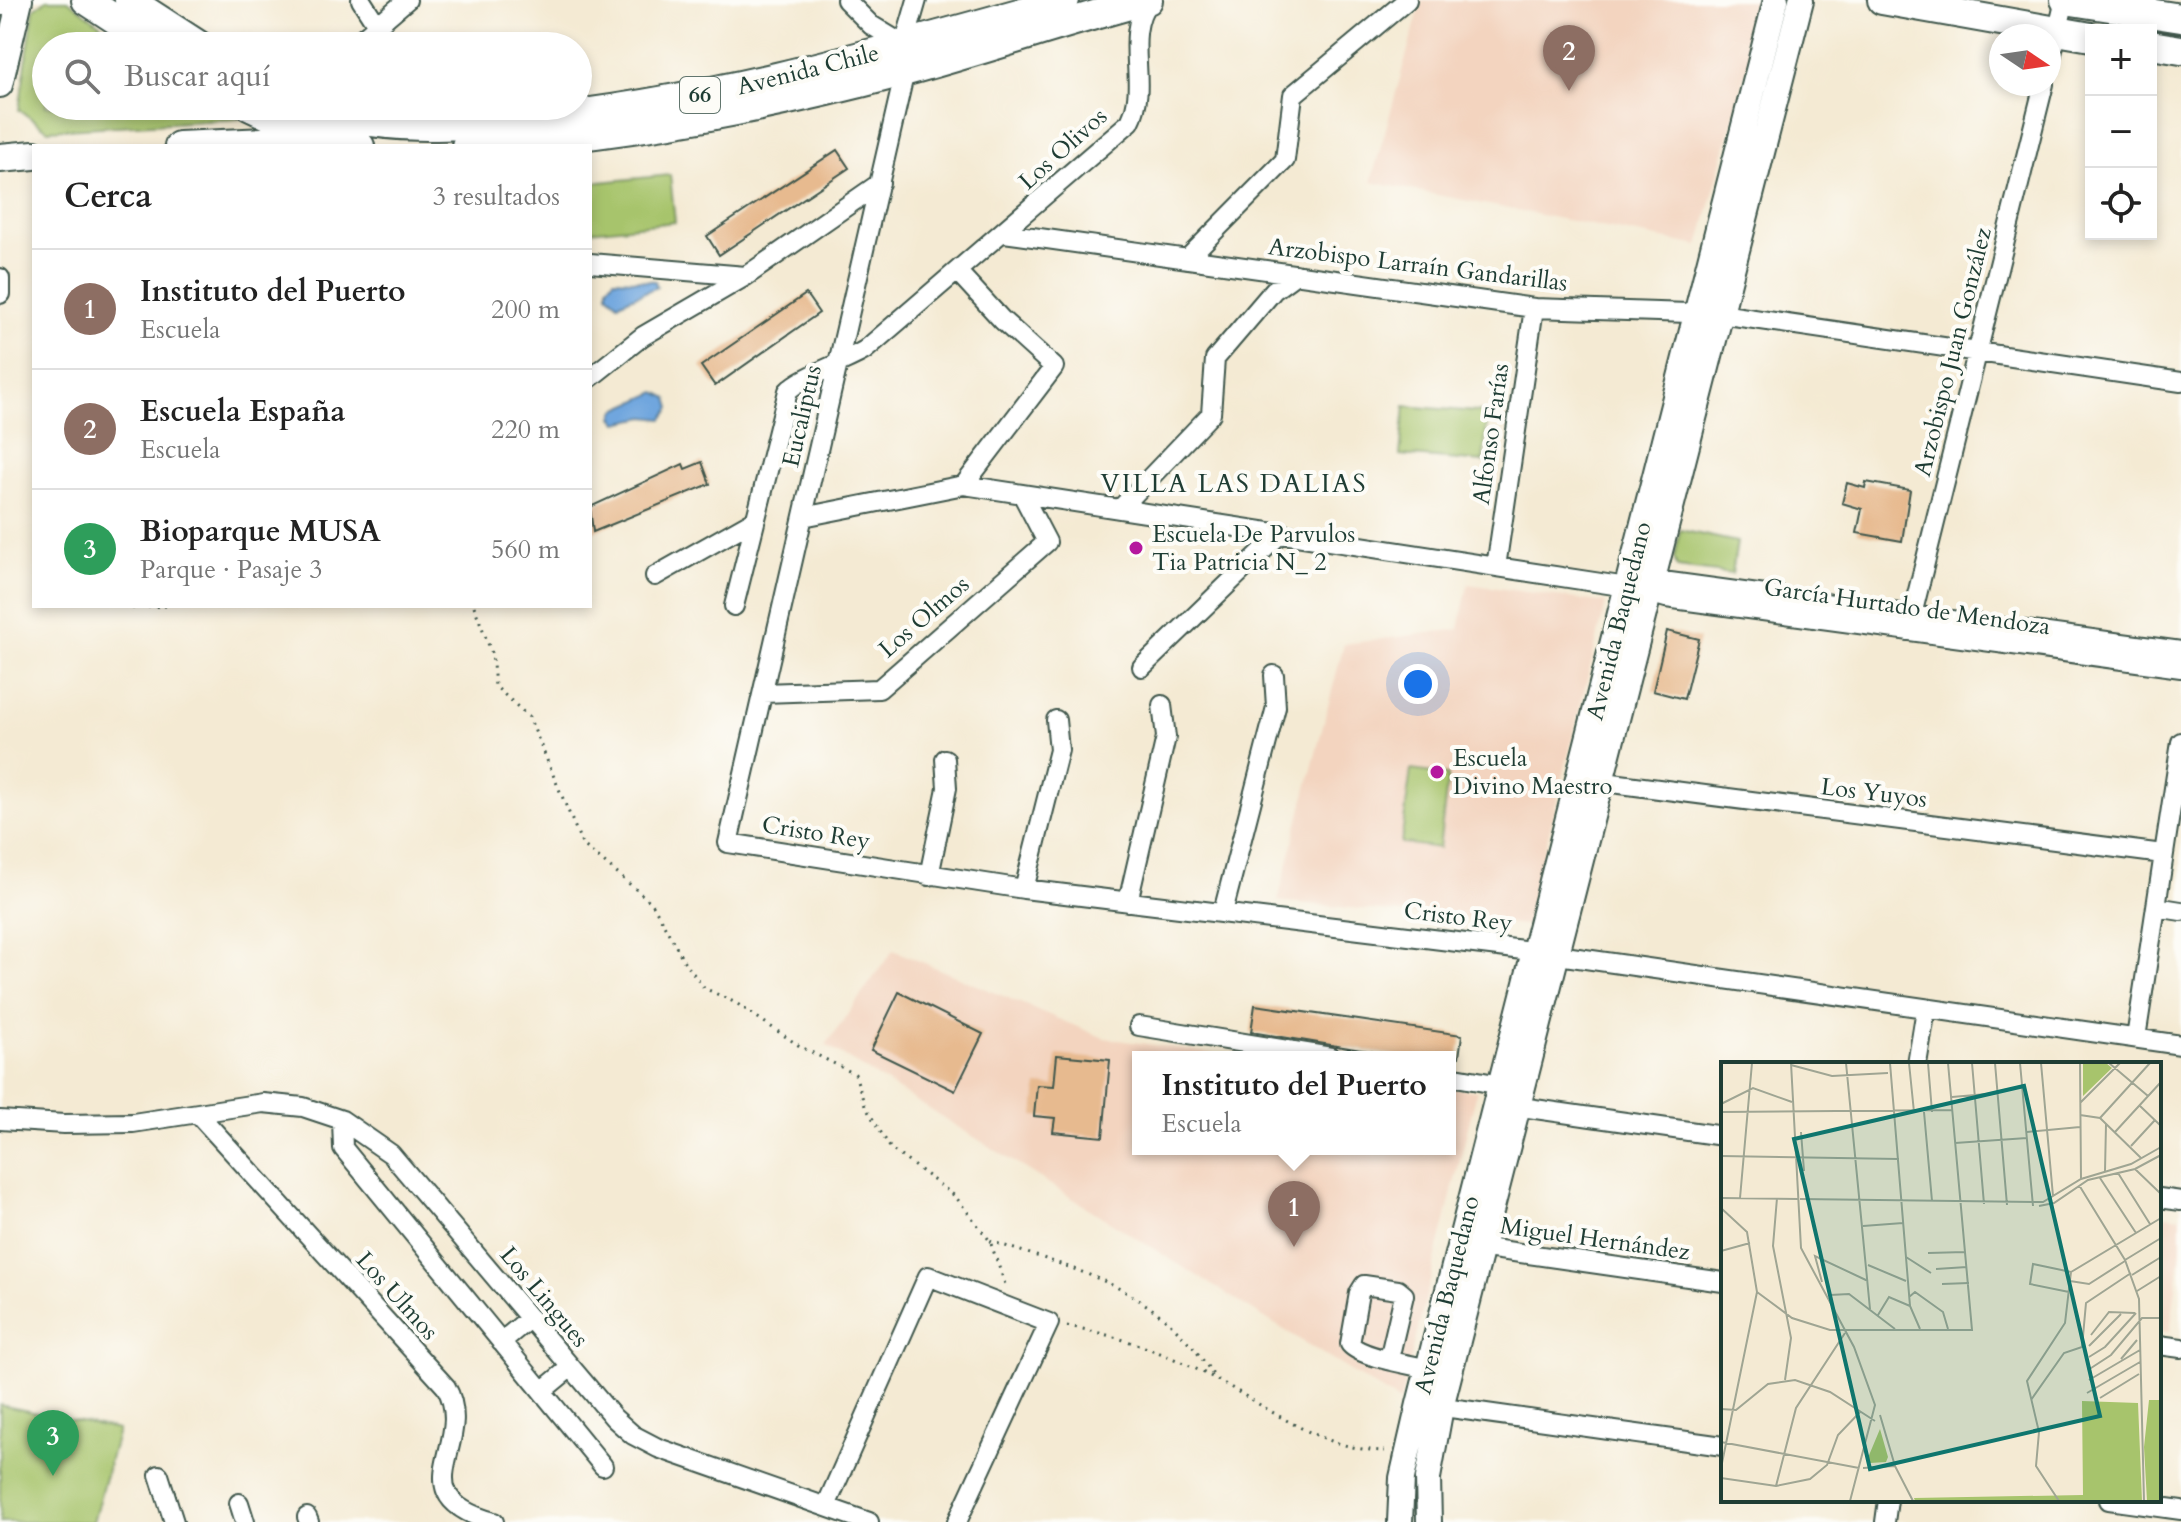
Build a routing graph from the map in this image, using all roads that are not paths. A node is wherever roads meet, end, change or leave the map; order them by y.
1 (3, 0) edge
2 (20, 0) edge
3 (86, 0) edge
4 (129, 0) edge
5 (361, 0) edge
6 (407, 0) edge
7 (846, 0) edge
8 (917, 0) edge
9 (1065, 0) edge
10 (1148, 0) edge
11 (1407, 0) edge
12 (1776, 0) edge
13 (1801, 0) edge
14 (1882, 0) edge
15 (2065, 0) edge
16 (0, 17) edge
17 (2181, 18) edge
18 (2014, 24) edge
19 (2060, 24) edge
20 (377, 25) junction
21 (135, 32) edge
22 (178, 32) edge
23 (369, 32) edge
24 (2061, 32) edge
25 (2085, 36) edge
26 (2157, 46) edge
27 (2181, 50) edge
28 (905, 58) junction
29 (0, 85) edge
30 (2041, 96) edge
31 (592, 112) edge
32 (282, 120) edge
33 (366, 120) edge
34 (517, 120) edge
35 (326, 139) junction
36 (221, 144) edge
37 (350, 144) edge
38 (484, 144) edge
39 (32, 155) edge
40 (0, 158) edge
41 (880, 183) junction
42 (1004, 233) junction
43 (1187, 259) junction
44 (592, 263) edge
45 (957, 271) junction
46 (1296, 274) junction
47 (746, 276) junction
48 (0, 278) edge
49 (0, 294) edge
50 (1534, 308) junction
51 (1708, 313) junction
52 (1977, 353) junction
53 (838, 366) junction
54 (592, 376) edge
55 (2181, 382) edge
56 (964, 485) junction
57 (1022, 494) junction
58 (1120, 509) junction
59 (803, 517) junction
60 (756, 519) junction
61 (1280, 534) junction
62 (1496, 567) junction
63 (655, 576) dead end
64 (1642, 587) junction
65 (734, 606) dead end
66 (1911, 623) junction
67 (2181, 651) edge
68 (1142, 667) dead end
69 (2181, 668) edge
70 (1274, 675) dead end
71 (763, 693) junction
72 (1162, 705) dead end
73 (1056, 720) dead end
74 (2181, 742) edge
75 (945, 759) dead end
76 (1589, 780) junction
77 (2177, 795) edge
78 (728, 843) joint
79 (2163, 854) junction
80 (929, 876) junction
81 (1024, 889) junction
82 (1128, 902) junction
83 (2156, 907) junction
84 (2181, 911) edge
85 (1223, 912) junction
86 (1545, 954) junction
87 (1926, 1009) junction
88 (1139, 1026) dead end
89 (2136, 1038) junction
90 (2181, 1045) edge
91 (1294, 1051) edge
92 (1917, 1062) edge
93 (1456, 1078) edge
94 (1505, 1098) junction
95 (199, 1115) junction
96 (0, 1120) edge
97 (342, 1120) junction
98 (1721, 1136) edge
99 (2161, 1198) edge
100 (2181, 1201) edge
101 (448, 1221) junction
102 (421, 1243) junction
103 (1471, 1246) junction
104 (1721, 1282) edge
105 (530, 1318) junction
106 (2181, 1328) edge
107 (501, 1342) junction
108 (2180, 1348) edge
109 (1389, 1359) dead end
110 (571, 1367) junction
111 (1429, 1369) junction
112 (542, 1391) junction
113 (1430, 1406) junction
114 (1721, 1446) edge
115 (603, 1466) dead end
116 (159, 1475) dead end
117 (1888, 1502) edge
118 (2123, 1502) edge
119 (239, 1503) dead end
120 (826, 1506) junction
121 (2181, 1510) edge
122 (174, 1522) edge
123 (245, 1522) edge
124 (494, 1522) edge
125 (869, 1522) edge
126 (957, 1522) edge
127 (1400, 1522) edge
128 (1429, 1522) edge
129 (1885, 1522) edge

1 - 16 main road
2 - 29 main road
3 - 21 highway
4 - 22 highway
5 - 20 street
6 - 20 street
7 - 28 street
8 - 28 street, Eucaliptus
9 - 28 highway, Avenida Chile / 66
10 - 28 highway, Avenida Chile / 66
10 - 42 street, Los Olivos
11 - 43 street
12 - 51 main road, Avenida Baquedano
13 - 51 main road, Avenida Baquedano
14 - 18 highway
15 - 17 highway
15 - 19 street
20 - 23 street
24 - 25 highway
26 - 27 highway
28 - 31 highway, Avenida Chile / 66
28 - 38 highway, Avenida Chile / 66
28 - 41 street, Eucaliptus
30 - 52 street, Arzobispo Juan González
32 - 35 highway
33 - 34 highway, Avenida Chile / 66
35 - 36 highway
35 - 37 highway
39 - 40 highway
41 - 47 street
41 - 53 street, Eucaliptus
42 - 43 street, Arzobispo Larraín Gandarillas
42 - 45 street
43 - 46 street, Arzobispo Larraín Gandarillas
44 - 47 street
45 - 53 street
45 - 56 street
46 - 50 street, Arzobispo Larraín Gandarillas
46 - 58 street
47 - 54 street
48 - 49 street
50 - 51 street, Arzobispo Larraín Gandarillas
50 - 62 street, Alfonso Farías
51 - 52 street, Arzobispo Larraín Gandarillas
51 - 64 main road, Avenida Baquedano
52 - 55 street, Arzobispo Larraín Gandarillas
52 - 66 street, Arzobispo Juan González
53 - 59 street, Eucaliptus
53 - 60 street
56 - 57 street, García Hurtado de Mendoza
56 - 59 street, García Hurtado de Mendoza
57 - 58 street, García Hurtado de Mendoza
57 - 71 street, Los Olmos
58 - 61 street, García Hurtado de Mendoza
59 - 71 street, Eucaliptus
60 - 63 street
60 - 65 street
61 - 62 street, García Hurtado de Mendoza
61 - 68 street
62 - 64 street, García Hurtado de Mendoza
64 - 66 street, García Hurtado de Mendoza
64 - 76 main road, Avenida Baquedano
66 - 67 street, García Hurtado de Mendoza
66 - 69 street, García Hurtado de Mendoza
70 - 85 street
71 - 78 street, Eucaliptus
72 - 82 street
73 - 81 street
74 - 77 street
75 - 80 street
76 - 79 street, Los Yuyos
76 - 86 main road, Avenida Baquedano
77 - 79 street
78 - 80 street, Cristo Rey
79 - 83 street
80 - 81 street, Cristo Rey
81 - 82 street, Cristo Rey
82 - 85 street, Cristo Rey
83 - 84 street
83 - 89 street
85 - 86 street, Cristo Rey
86 - 87 street, Cristo Rey
86 - 94 main road, Avenida Baquedano
87 - 89 street, Cristo Rey
87 - 92 street
88 - 91 street
89 - 90 street, Cristo Rey
93 - 94 street
94 - 98 street
94 - 103 main road, Avenida Baquedano
95 - 96 street, Los Lingues
95 - 97 street, Los Lingues
95 - 124 street, Los Ulmos
97 - 101 street, Los Lingues
97 - 102 street
99 - 100 street
101 - 102 street
101 - 105 street, Los Lingues
102 - 107 street
103 - 104 street, Miguel Hernández
103 - 111 main road, Avenida Baquedano
103 - 113 main road, Avenida Baquedano
105 - 107 street
105 - 110 street, Los Lingues
106 - 108 street
107 - 112 street
109 - 111 street
110 - 112 street
110 - 120 street, Los Lingues
111 - 113 main road, Avenida Baquedano
112 - 115 street
113 - 114 street
113 - 127 main road, Avenida Baquedano
113 - 128 main road, Avenida Baquedano
116 - 122 street
117 - 129 street
118 - 121 street
119 - 123 street
120 - 125 street, Los Lingues
120 - 126 street

